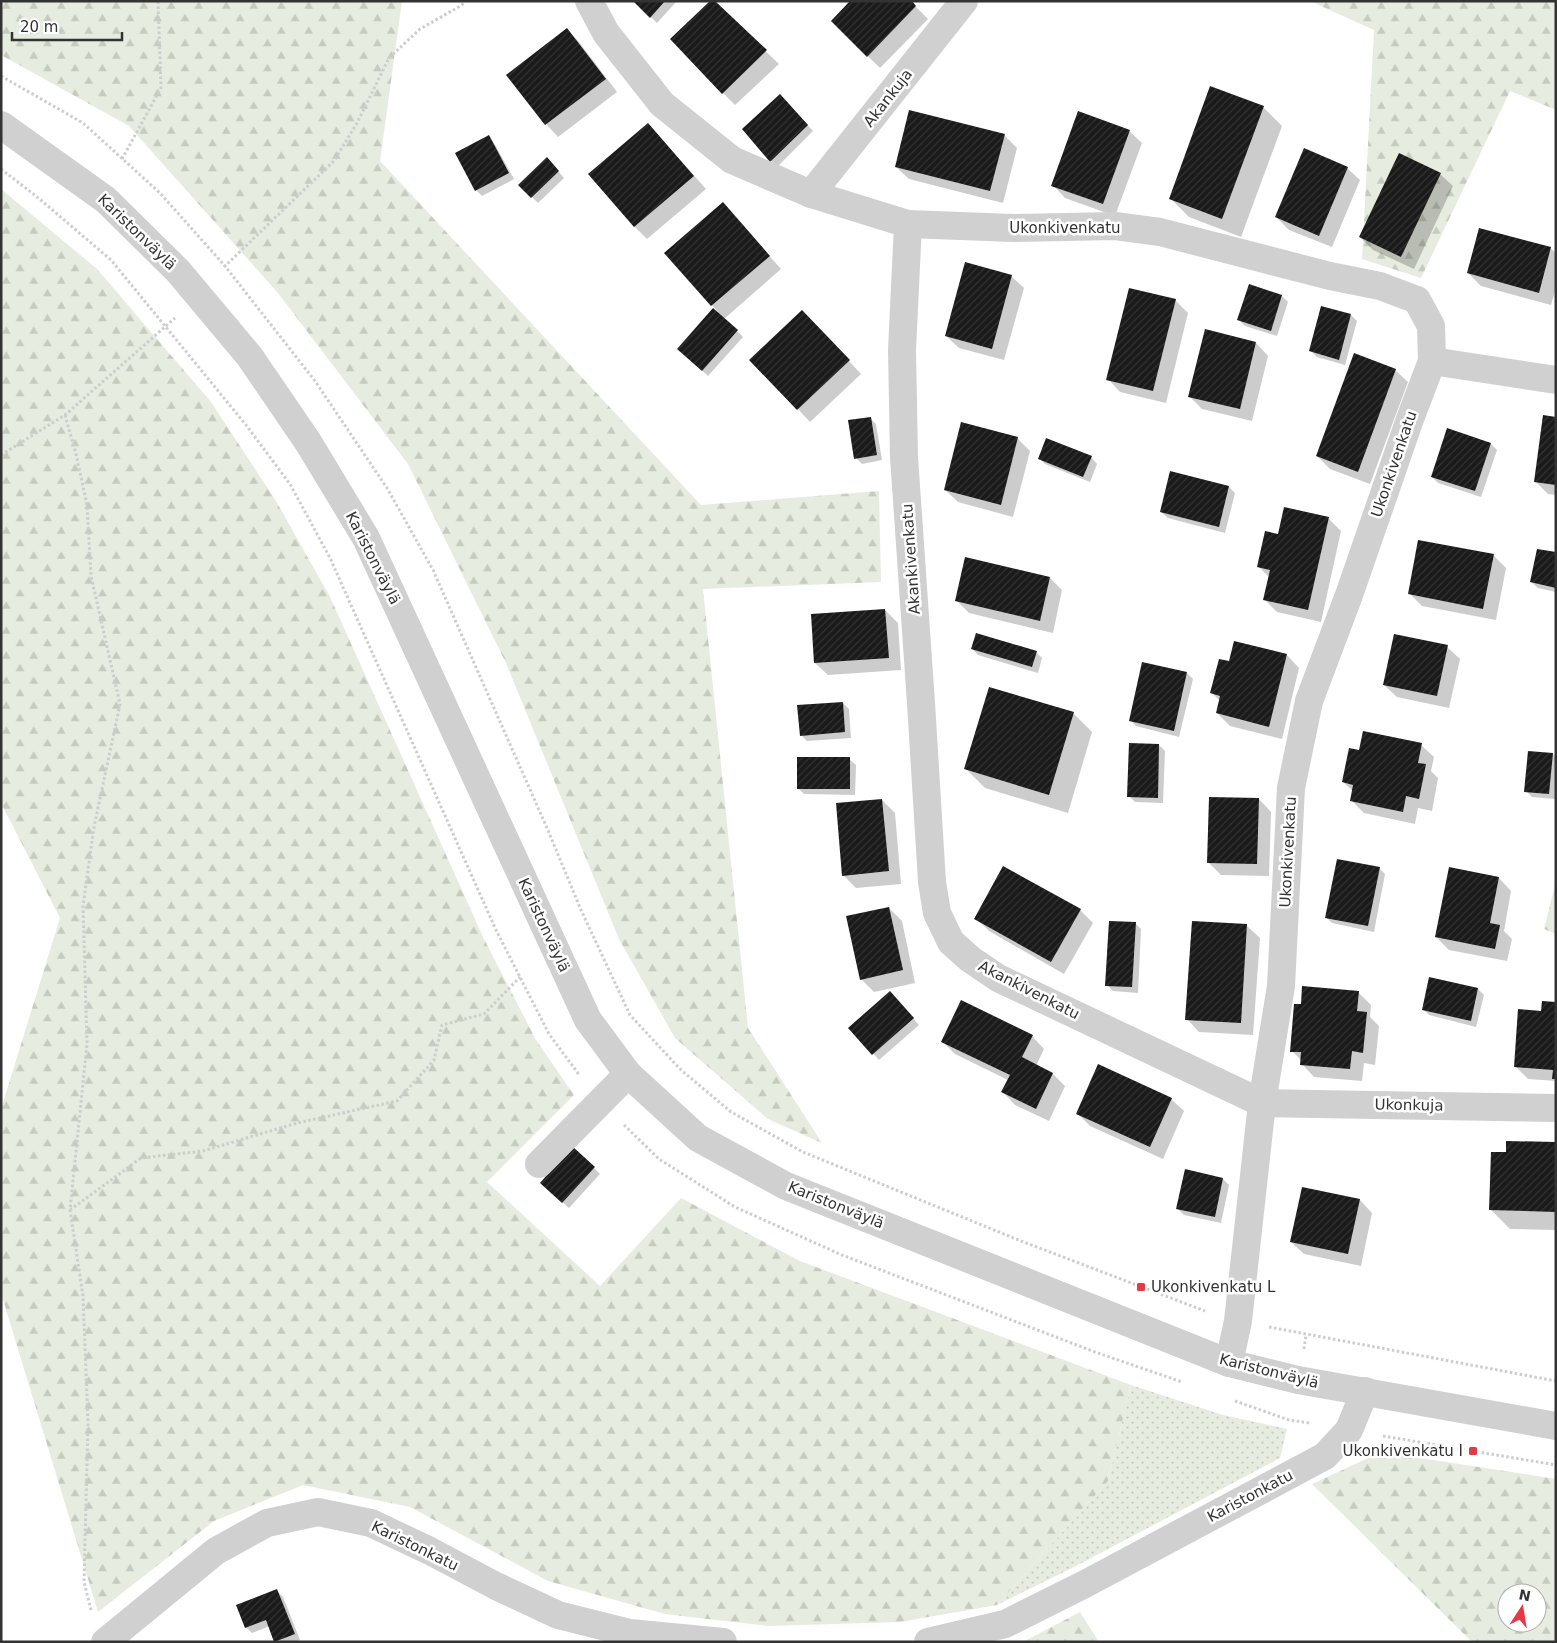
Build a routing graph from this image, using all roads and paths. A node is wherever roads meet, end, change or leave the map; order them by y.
1 (158, 1) edge
2 (464, 1) edge
3 (589, 1) edge
4 (964, 1) edge
5 (1, 76) edge
6 (1, 125) edge
7 (122, 159) junction
8 (1, 169) edge
9 (811, 194) junction
10 (908, 224) junction
11 (225, 266) junction
12 (167, 327) junction
13 (1432, 361) junction
14 (1556, 380) edge
15 (65, 415) junction
16 (1, 455) edge
17 (520, 977) junction
18 (628, 1074) junction
19 (600, 1102) junction
20 (1262, 1102) junction
21 (1556, 1108) edge
22 (539, 1164) dead end
23 (70, 1210) junction
24 (1238, 1321) junction
25 (1229, 1363) junction
26 (1556, 1381) edge
27 (1187, 1384) dead end
28 (1365, 1391) junction
29 (1234, 1400) dead end
30 (1556, 1426) edge
31 (1349, 1430) junction
32 (1556, 1465) edge
33 (92, 1616) dead end
34 (105, 1642) edge
35 (723, 1642) edge
36 (928, 1642) edge

1 - 7 path
2 - 11 path
3 - 9 street
4 - 9 street, Akankuja
5 - 7 path
6 - 18 street, Karistonväylä
7 - 11 path
8 - 12 path
9 - 10 street
10 - 13 street, Ukonkivenkatu
10 - 20 street, Akankivenkatu
11 - 24 path
12 - 15 path
12 - 17 path
13 - 14 street
13 - 20 street, Ukonkivenkatu
15 - 16 path
15 - 23 path
17 - 19 path
17 - 23 path
18 - 19 street
18 - 25 street, Karistonväylä
19 - 22 street
19 - 27 path
20 - 21 street, Ukonkuja
20 - 24 street, Ukonkivenkatu
23 - 33 path
24 - 25 street, Ukonkivenkatu
24 - 26 path
25 - 28 street, Karistonväylä
28 - 30 street
28 - 31 street, Karistonkatu
29 - 31 path
31 - 32 path
31 - 36 street, Karistonkatu
34 - 35 street, Karistonkatu

